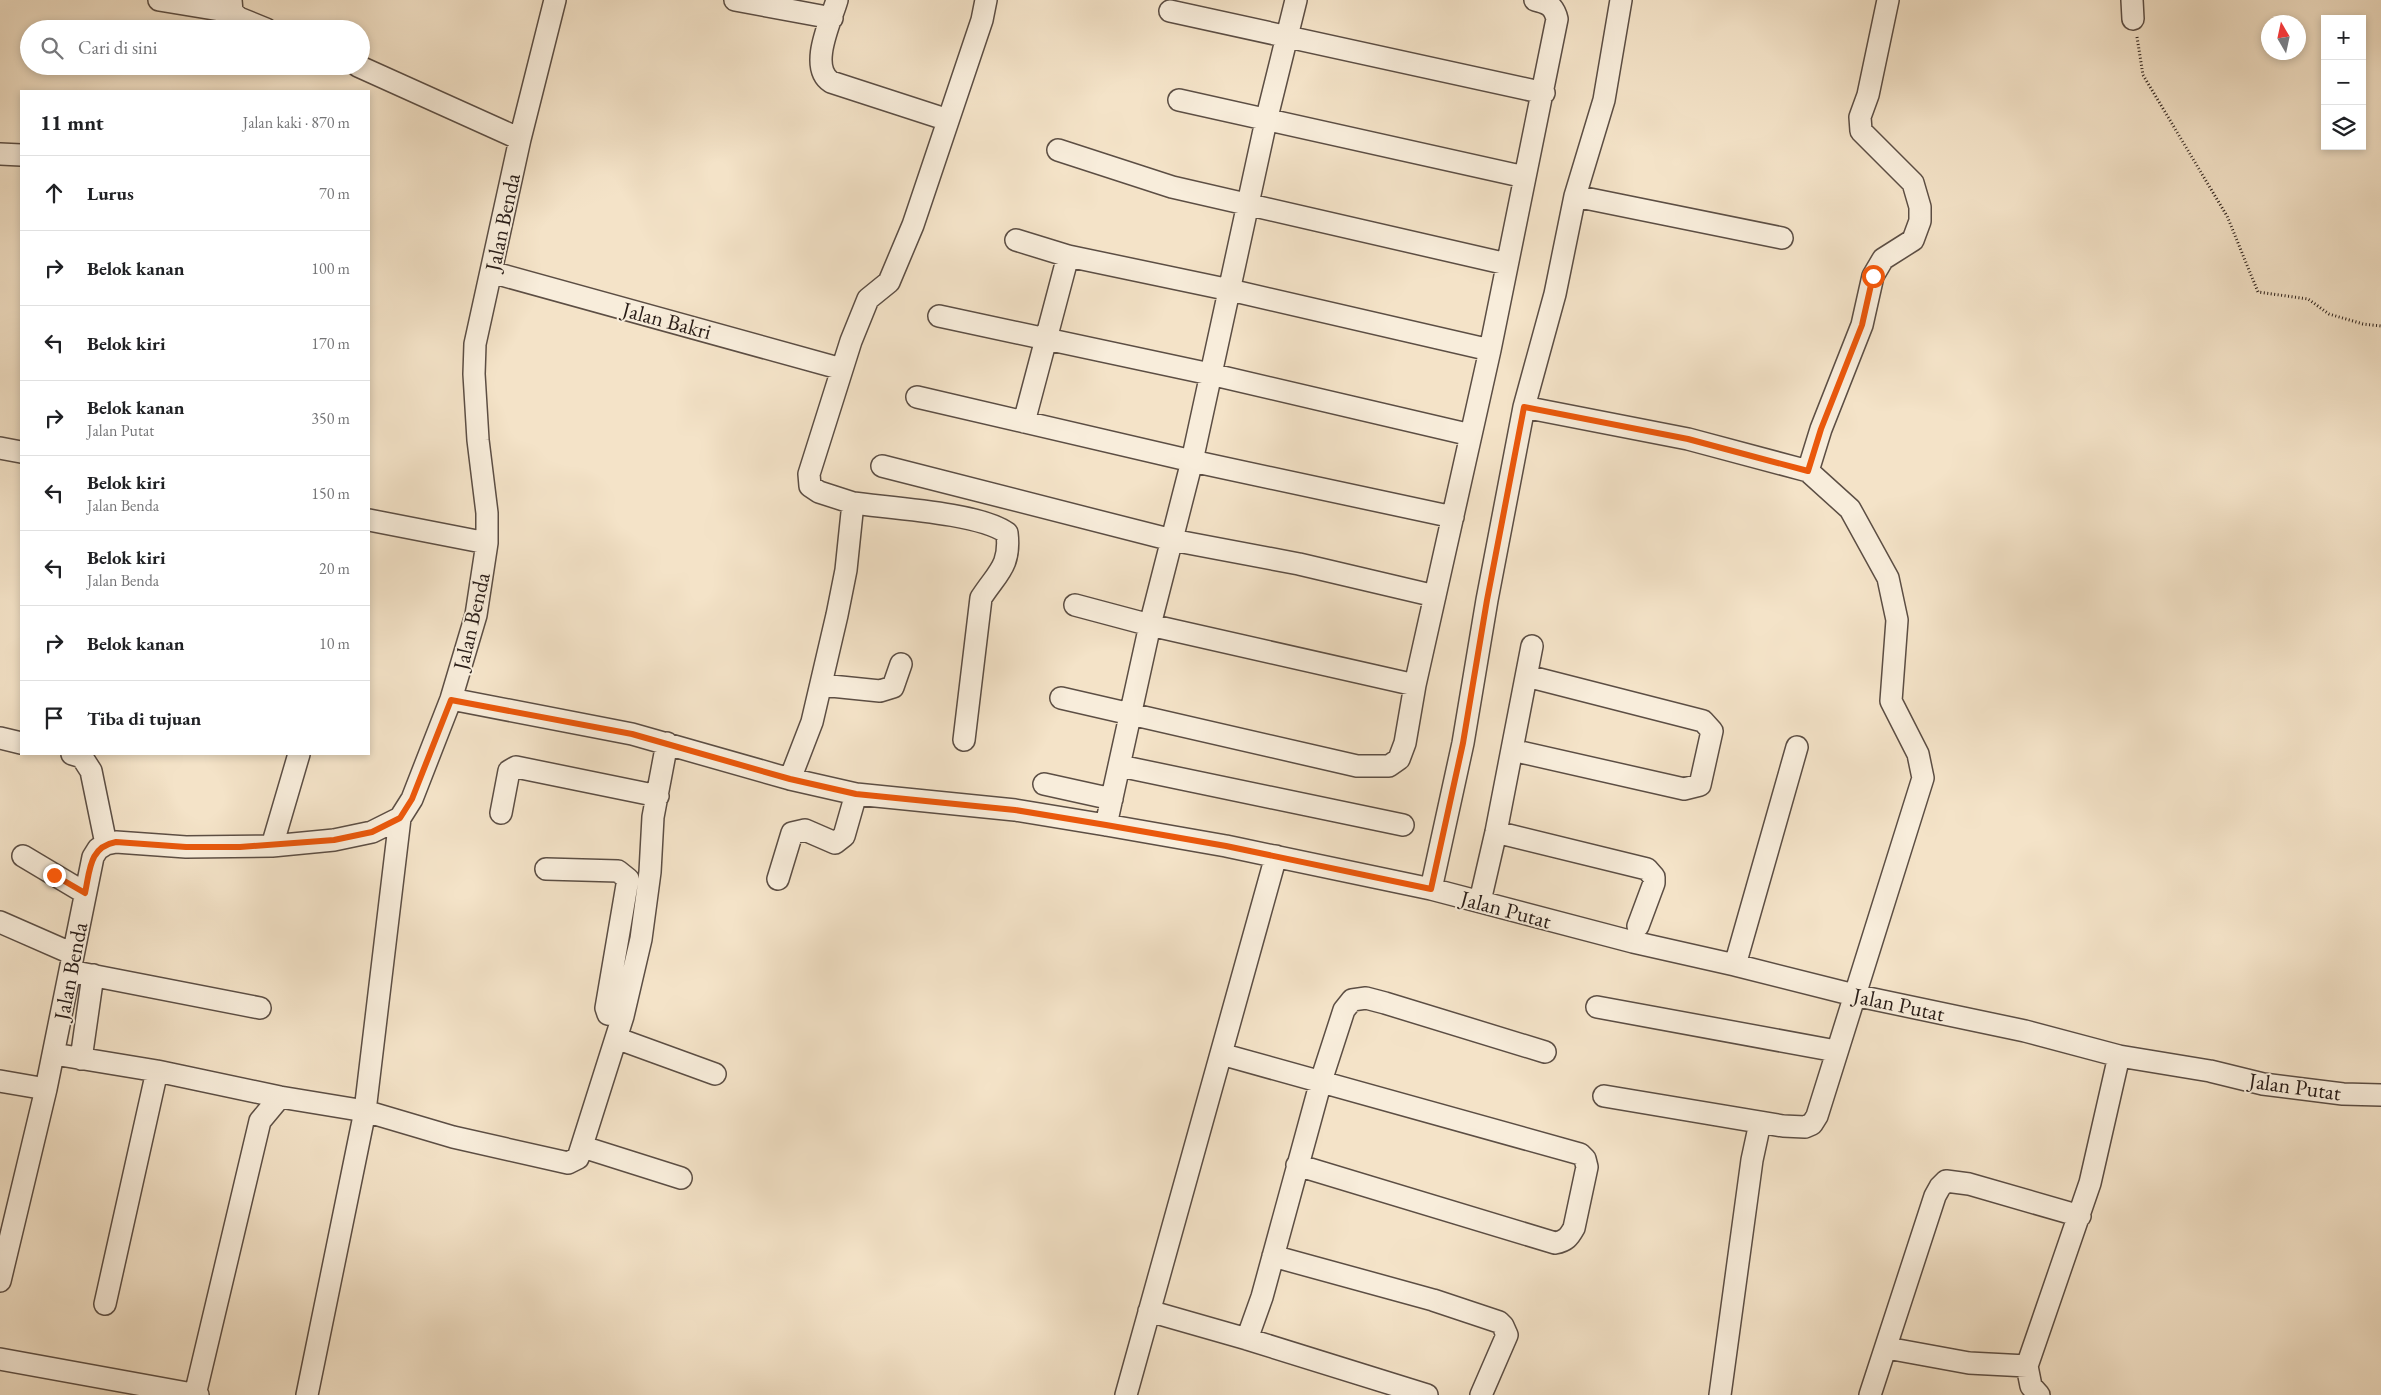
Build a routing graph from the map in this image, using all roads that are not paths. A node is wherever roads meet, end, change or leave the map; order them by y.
1 (159, 0) edge
2 (555, 0) edge
3 (734, 0) edge
4 (986, 0) edge
5 (1296, 0) edge
6 (1535, 0) edge
7 (1621, 0) edge
8 (1888, 0) edge
9 (231, 6) edge
10 (835, 9) edge
11 (1170, 11) dead end
12 (244, 20) edge
13 (1288, 38) junction
14 (370, 71) edge
15 (1544, 93) junction
16 (1179, 100) dead end
17 (948, 120) junction
18 (1266, 121) junction
19 (520, 139) junction
20 (1058, 150) dead end
21 (0, 154) edge
22 (20, 155) edge
23 (1525, 177) junction
24 (1575, 196) junction
25 (1248, 205) junction
26 (1782, 238) dead end
27 (1016, 240) dead end
28 (1068, 256) junction
29 (1507, 264) junction
30 (491, 272) junction
31 (1230, 290) junction
32 (939, 316) dead end
33 (1045, 339) junction
34 (1490, 350) junction
35 (842, 369) junction
36 (1210, 374) junction
37 (917, 397) dead end
38 (1524, 407) junction
39 (1024, 422) junction
40 (1471, 435) junction
41 (0, 448) edge
42 (20, 452) edge
43 (1192, 461) junction
44 (882, 466) dead end
45 (1808, 471) junction
46 (853, 503) junction
47 (1453, 517) junction
48 (370, 520) edge
49 (1172, 540) junction
50 (487, 543) junction
51 (1435, 596) junction
52 (1075, 605) dead end
53 (1150, 625) junction
54 (1532, 646) dead end
55 (901, 664) dead end
56 (1526, 676) junction
57 (821, 685) junction
58 (1415, 685) junction
59 (1060, 698) dead end
60 (451, 700) junction
61 (1130, 714) junction
62 (0, 738) edge
63 (964, 740) dead end
64 (667, 743) junction
65 (20, 744) edge
66 (1797, 747) dead end
67 (1512, 750) junction
68 (75, 755) edge
69 (299, 755) edge
70 (1120, 766) junction
71 (790, 779) junction
72 (1044, 784) dead end
73 (856, 794) junction
74 (658, 796) junction
75 (1112, 799) junction
76 (500, 813) dead end
77 (400, 818) junction
78 (1106, 825) junction
79 (1402, 825) dead end
80 (1496, 832) junction
81 (106, 844) junction
82 (272, 846) junction
83 (23, 856) dead end
84 (1276, 856) junction
85 (546, 869) dead end
86 (778, 879) dead end
87 (1431, 889) junction
88 (85, 893) junction
89 (1480, 901) junction
90 (0, 922) edge
91 (1638, 926) dead end
92 (72, 962) junction
93 (1735, 965) junction
94 (93, 975) junction
95 (1854, 995) junction
96 (1597, 1007) dead end
97 (260, 1008) dead end
98 (623, 1016) junction
99 (616, 1038) junction
100 (1836, 1051) junction
101 (1545, 1052) dead end
102 (54, 1054) junction
103 (1221, 1054) junction
104 (2120, 1056) junction
105 (81, 1059) junction
106 (157, 1071) junction
107 (715, 1074) dead end
108 (0, 1080) edge
109 (1321, 1081) junction
110 (46, 1089) junction
111 (2381, 1095) edge
112 (1604, 1096) dead end
113 (280, 1097) junction
114 (365, 1111) junction
115 (1760, 1123) junction
116 (582, 1147) junction
117 (1297, 1165) junction
118 (681, 1178) dead end
119 (2080, 1216) junction
120 (1273, 1256) junction
121 (0, 1281) edge
122 (105, 1304) dead end
123 (1148, 1311) junction
124 (1247, 1339) junction
125 (1887, 1348) junction
126 (0, 1359) edge
127 (2027, 1366) junction
128 (196, 1395) edge
129 (307, 1395) edge
130 (1126, 1395) edge
131 (1427, 1395) edge
132 (1481, 1395) edge
133 (1720, 1395) edge
134 (1870, 1395) edge
135 (2039, 1395) edge

1 - 9 street
2 - 19 street, Jalan Benda
3 - 10 street
4 - 17 street
5 - 13 street
6 - 15 street
7 - 24 street
8 - 45 street
9 - 12 street
10 - 17 street
11 - 13 street
13 - 15 street
13 - 18 street
14 - 19 street
15 - 23 street
16 - 18 street
17 - 35 street
18 - 23 street
18 - 25 street
19 - 30 street, Jalan Benda
20 - 25 street
21 - 22 street
23 - 29 street
24 - 26 street
24 - 38 street
25 - 29 street
25 - 31 street
27 - 28 street
28 - 31 street
28 - 33 street
29 - 34 street
30 - 35 street, Jalan Bakri
30 - 50 street, Jalan Benda
31 - 34 street
31 - 36 street
32 - 33 street
33 - 36 street
33 - 39 street
34 - 40 street
35 - 46 street
36 - 40 street
36 - 43 street
37 - 39 street
38 - 45 street
38 - 87 street
39 - 43 street
40 - 47 street
41 - 42 street
43 - 47 street
43 - 49 street
44 - 49 street
45 - 95 street
46 - 57 street
46 - 63 street
47 - 51 street
48 - 50 street
49 - 51 street
49 - 53 street
50 - 60 street, Jalan Benda
51 - 58 street
52 - 53 street
53 - 58 street
53 - 61 street
54 - 56 street
55 - 57 street
56 - 67 street
56 - 67 street
57 - 71 street
58 - 61 street
59 - 61 street
60 - 64 street, Jalan Putat
60 - 77 street, Jalan Benda
61 - 70 street
62 - 65 street
64 - 71 street, Jalan Putat
64 - 74 street
66 - 93 street
67 - 80 street
68 - 81 street
69 - 82 street
70 - 75 street
70 - 79 street
71 - 73 street, Jalan Putat
72 - 75 street
73 - 78 street, Jalan Putat
73 - 86 street
74 - 76 street
74 - 98 street
75 - 78 street
77 - 82 street
77 - 114 street
78 - 84 street, Jalan Putat
80 - 89 street
80 - 91 street
81 - 82 street
81 - 88 street, Jalan Benda
83 - 88 street
84 - 87 street, Jalan Putat
84 - 103 street
85 - 98 street
87 - 89 street, Jalan Putat
88 - 92 street, Jalan Benda
89 - 93 street, Jalan Putat
90 - 92 street
92 - 94 street
92 - 102 street, Jalan Benda
93 - 95 street, Jalan Putat
94 - 97 street
94 - 105 street
95 - 100 street
95 - 104 street, Jalan Putat
96 - 100 street
98 - 99 street
99 - 107 street
99 - 116 street
100 - 115 street
101 - 109 street
102 - 105 street
102 - 110 street, Jalan Benda
103 - 109 street
103 - 123 street
104 - 111 street, Jalan Putat
104 - 119 street
105 - 106 street
106 - 113 street
106 - 122 street
108 - 110 street
109 - 117 street
109 - 117 street
110 - 121 street, Jalan Benda
112 - 115 street
113 - 114 street
113 - 128 street
114 - 116 street
114 - 129 street
115 - 133 street
116 - 118 street
117 - 120 street
119 - 125 street
119 - 127 street
120 - 124 street
120 - 132 street
123 - 124 street
123 - 130 street
124 - 131 street
125 - 127 street
125 - 134 street
126 - 128 street
127 - 135 street

